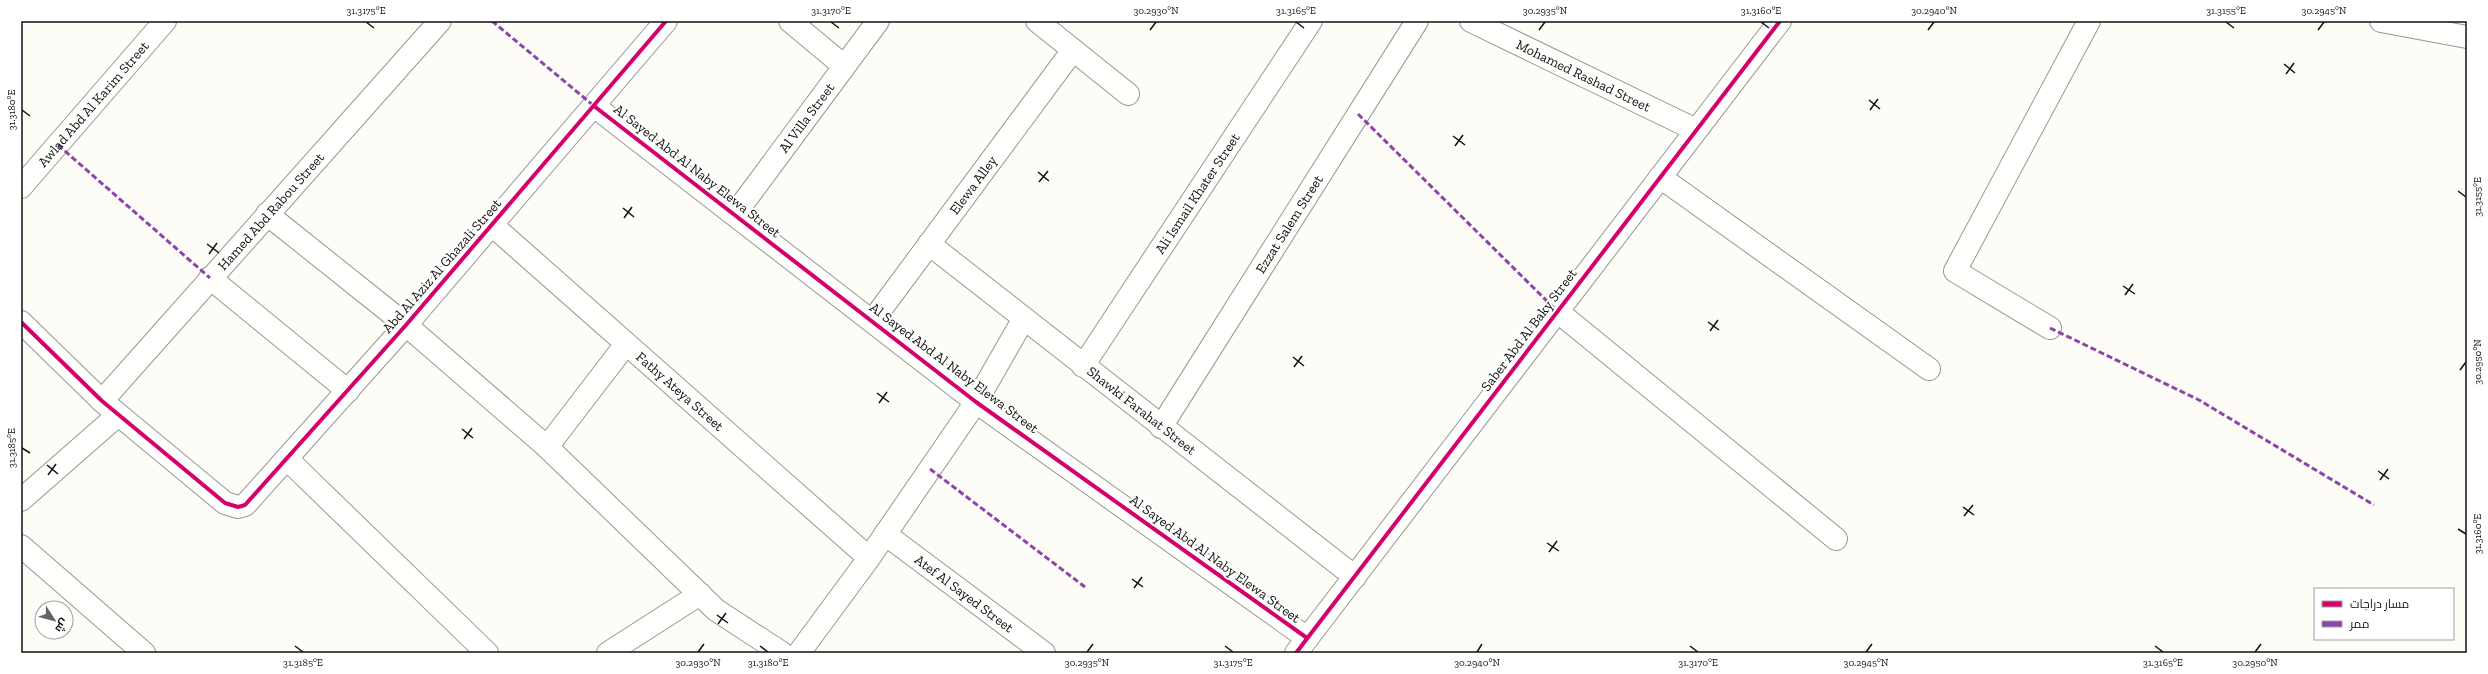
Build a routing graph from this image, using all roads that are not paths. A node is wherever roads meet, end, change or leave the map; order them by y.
1 (165, 21) edge
2 (440, 21) edge
3 (666, 21) edge
4 (790, 21) edge
5 (878, 21) edge
6 (1037, 21) edge
7 (1311, 21) edge
8 (1417, 21) edge
9 (1471, 21) edge
10 (1780, 21) edge
11 (2089, 21) edge
12 (2381, 21) edge
13 (2467, 37) edge
14 (1073, 50) junction
15 (844, 66) junction
16 (1128, 94) dead end
17 (594, 106) junction
18 (1696, 130) junction
19 (1660, 177) junction
20 (21, 187) edge
21 (267, 214) junction
22 (734, 214) junction
23 (492, 225) junction
24 (929, 244) junction
25 (210, 278) junction
26 (1558, 311) junction
27 (873, 320) junction
28 (1023, 320) junction
29 (21, 322) edge
30 (406, 325) junction
31 (2050, 328) dead end
32 (626, 344) junction
33 (1083, 366) junction
34 (1929, 369) dead end
35 (348, 391) junction
36 (102, 401) junction
37 (976, 402) junction
38 (118, 415) junction
39 (1161, 426) junction
40 (547, 447) junction
41 (287, 459) junction
42 (21, 500) edge
43 (885, 534) junction
44 (1836, 539) dead end
45 (21, 546) edge
46 (869, 558) junction
47 (1355, 577) junction
48 (700, 594) junction
49 (1302, 646) edge
50 (144, 653) edge
51 (487, 653) edge
52 (608, 653) edge
53 (782, 653) edge
54 (799, 653) edge
55 (1044, 653) edge

1 - 20 street, Awlad Abd Al Karim Street
2 - 21 street, Hamed Abd Rabou Street
3 - 17 street, Abd Al Aziz Al Ghazali Street
4 - 15 street
5 - 15 street, Al Villa Street
6 - 14 street
7 - 33 street, Ali Ismail Khater Street
8 - 39 street, Ezzat Salem Street
9 - 18 street, Mohamed Rashad Street
10 - 18 street, Saber Abd Al Baky Street
11 - 31 street
12 - 13 street
14 - 16 street
14 - 24 street, Elewa Alley
15 - 22 street, Al Villa Street
17 - 22 street, Al Sayed Abd Al Naby Elewa Street
17 - 23 street, Abd Al Aziz Al Ghazali Street
18 - 19 street, Saber Abd Al Baky Street
19 - 26 street, Saber Abd Al Baky Street
19 - 34 street
21 - 25 street, Hamed Abd Rabou Street
21 - 30 street
22 - 27 street, Al Sayed Abd Al Naby Elewa Street
23 - 30 street, Abd Al Aziz Al Ghazali Street
23 - 32 street, Fathy Ateya Street
24 - 27 street, Elewa Alley
24 - 28 street, Shawki Farahat Street
25 - 35 street
25 - 36 street, Hamed Abd Rabou Street
26 - 44 street
26 - 47 street, Saber Abd Al Baky Street
27 - 37 street, Al Sayed Abd Al Naby Elewa Street
28 - 33 street, Shawki Farahat Street
28 - 37 street
29 - 36 street
30 - 35 street, Abd Al Aziz Al Ghazali Street
30 - 40 street
32 - 40 street
32 - 46 street, Fathy Ateya Street
33 - 39 street, Shawki Farahat Street
35 - 41 street, Abd Al Aziz Al Ghazali Street
36 - 38 street
37 - 43 street
37 - 49 street, Al Sayed Abd Al Naby Elewa Street
38 - 41 street, Abd Al Aziz Al Ghazali Street
38 - 42 street
39 - 47 street, Shawki Farahat Street
40 - 48 street
41 - 51 street
43 - 46 street
43 - 55 street, Atef Al Sayed Street
45 - 50 street
46 - 54 street
47 - 49 street, Saber Abd Al Baky Street
48 - 52 street
48 - 53 street

